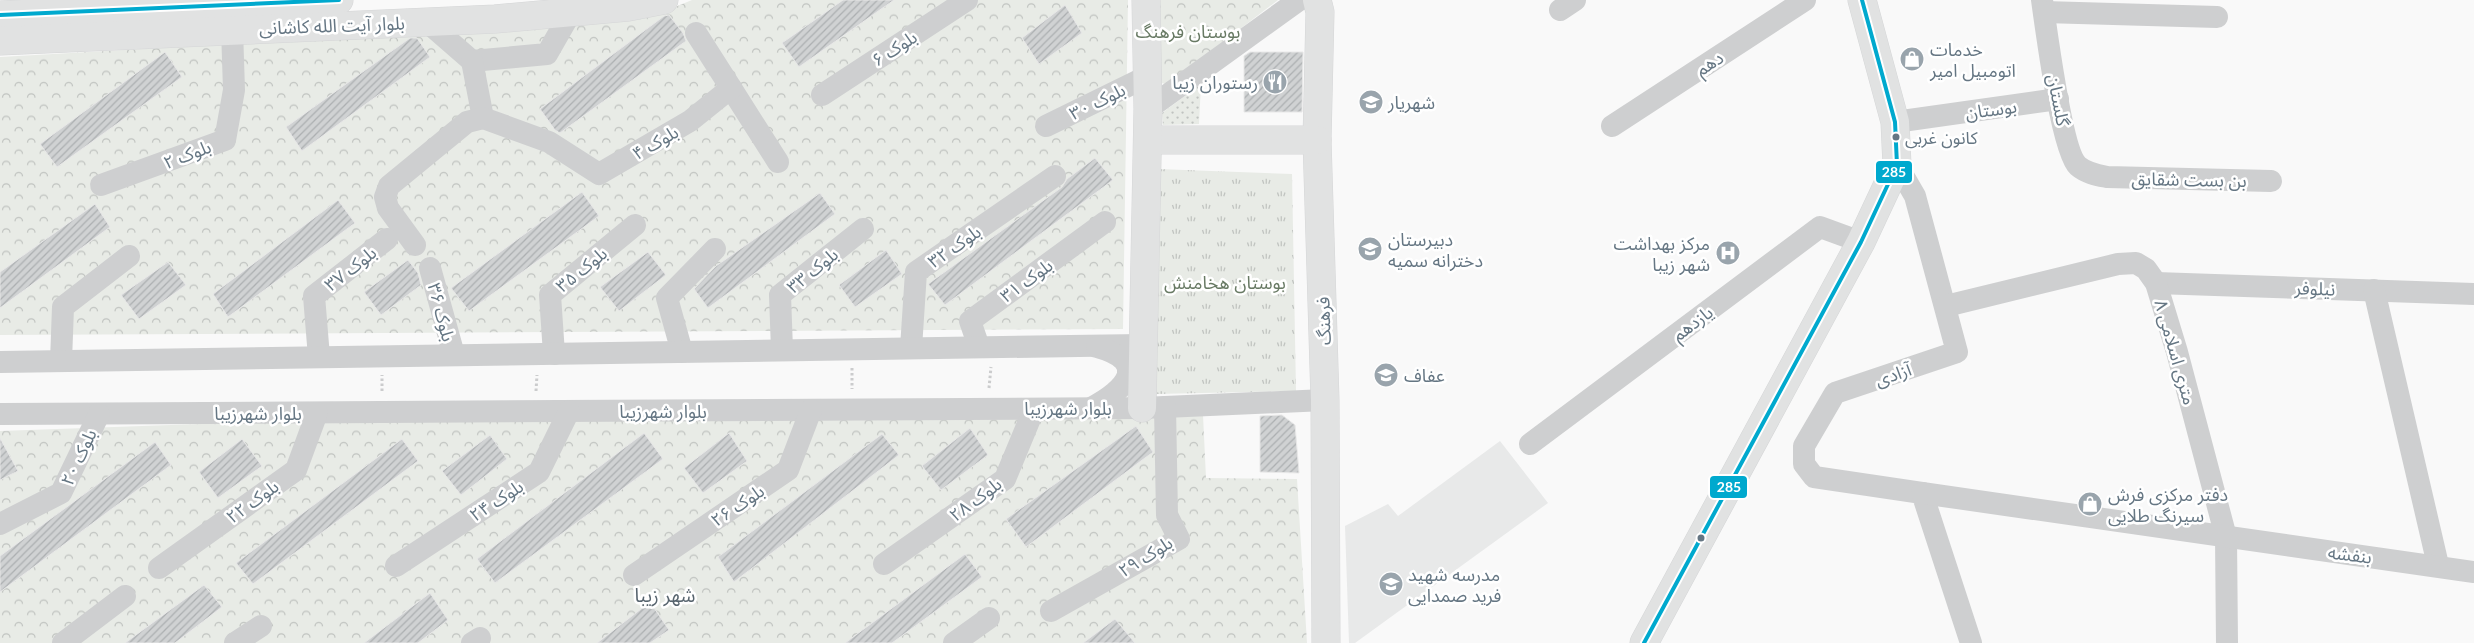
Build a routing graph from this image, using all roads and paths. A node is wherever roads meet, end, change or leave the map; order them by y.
1 (339, 0) edge
2 (664, 0) edge
3 (967, 0) edge
4 (1146, 0) edge
5 (1299, 0) edge
6 (1317, 0) edge
7 (1805, 0) edge
8 (1862, 0) edge
9 (171, 4) edge
10 (2043, 6) edge
11 (571, 12) junction
12 (0, 15) edge
13 (2217, 17) dead end
14 (426, 21) junction
15 (232, 29) junction
16 (696, 33) dead end
17 (0, 40) edge
18 (472, 61) junction
19 (1148, 76) junction
20 (732, 88) junction
21 (822, 95) dead end
22 (2058, 99) junction
23 (1148, 109) junction
24 (483, 118) junction
25 (1895, 122) junction
26 (1046, 126) dead end
27 (1612, 126) dead end
28 (1148, 140) junction
29 (1317, 140) junction
30 (778, 162) dead end
31 (1898, 165) junction
32 (1055, 176) dead end
33 (2107, 177) joint
34 (2272, 182) dead end
35 (101, 185) dead end
36 (1105, 222) dead end
37 (635, 226) dead end
38 (863, 229) dead end
39 (387, 239) dead end
40 (1861, 242) junction
41 (415, 245) dead end
42 (716, 249) dead end
43 (129, 256) dead end
44 (430, 268) dead end
45 (2156, 283) junction
46 (2374, 290) junction
47 (2474, 294) edge
48 (1946, 306) junction
49 (1091, 345) junction
50 (1142, 345) junction
51 (986, 347) junction
52 (911, 348) junction
53 (852, 349) junction
54 (782, 350) junction
55 (682, 352) junction
56 (546, 354) junction
57 (454, 355) junction
58 (382, 356) junction
59 (319, 357) junction
60 (61, 361) junction
61 (0, 362) edge
62 (1325, 400) junction
63 (1090, 408) junction
64 (1153, 408) junction
65 (988, 409) junction
66 (1034, 409) junction
67 (811, 410) junction
68 (852, 410) junction
69 (535, 411) junction
70 (569, 411) junction
71 (317, 412) junction
72 (382, 412) junction
73 (0, 414) edge
74 (99, 414) junction
75 (1530, 444) dead end
76 (1922, 492) junction
77 (0, 524) edge
78 (2226, 537) junction
79 (884, 564) dead end
80 (2438, 565) junction
81 (396, 566) dead end
82 (159, 568) dead end
83 (2474, 572) edge
84 (634, 575) dead end
85 (125, 596) dead end
86 (1051, 611) dead end
87 (989, 618) dead end
88 (261, 626) dead end
89 (63, 643) edge
90 (235, 643) edge
91 (954, 643) edge
92 (1326, 643) edge
93 (1644, 643) edge
94 (1971, 643) edge
95 (2227, 643) edge

1 - 9 street, بلوار آیت الله کاشانی
2 - 11 street, بلوار آیت الله کاشانی
3 - 21 street, بلوک ۶
4 - 19 street
5 - 23 street
6 - 29 street, فرهنگ
7 - 27 street, دهم
8 - 25 street
9 - 12 street, بلوار آیت الله کاشانی
10 - 13 street
10 - 22 street, گلستان
11 - 14 street, بلوار آیت الله کاشانی
11 - 18 street
14 - 15 street, بلوار آیت الله کاشانی
14 - 18 street
15 - 17 street, بلوار آیت الله کاشانی
15 - 35 street, بلوک ۲
16 - 20 street
18 - 24 street
19 - 23 street
19 - 26 street, بلوک ۳۰
20 - 24 street, بلوک ۴
20 - 30 street
22 - 25 street, بوستان
22 - 33 street, گلستان
23 - 28 street
24 - 41 street
25 - 31 street
28 - 29 street
28 - 50 street
29 - 62 street, فرهنگ
31 - 40 street
31 - 48 street, آزادی
32 - 52 street, بلوک ۳۲
33 - 34 street, بن بست شقایق
36 - 51 street, بلوک ۳۱
37 - 56 street, بلوک ۳۵
38 - 54 street, بلوک ۳۳
39 - 59 street, بلوک ۳۷
40 - 75 street, یازدهم
40 - 93 street
42 - 55 street
43 - 60 street
44 - 57 street, بلوک ۳۶
45 - 46 street, نیلوفر
45 - 48 street, ۸ متری اسلامی
45 - 78 street, ۸ متری اسلامی
46 - 47 street, نیلوفر
46 - 80 street
48 - 76 street, آزادی
49 - 50 street
49 - 51 street
49 - 63 street
50 - 64 street
51 - 52 street
51 - 65 path
52 - 53 street
53 - 54 street
53 - 68 path
54 - 55 street
55 - 56 street
56 - 57 street
56 - 69 path
57 - 58 street
58 - 59 street
58 - 72 path
59 - 60 street
60 - 61 street
62 - 64 street, بلوار شهرزیبا
62 - 92 street, فرهنگ
63 - 64 street, بلوار شهرزیبا
63 - 66 street, بلوار شهرزیبا
64 - 86 street, بلوک ۲۹
65 - 66 street, بلوار شهرزیبا
65 - 68 street, بلوار شهرزیبا
66 - 79 street, بلوک ۲۸
67 - 68 street, بلوار شهرزیبا
67 - 70 street, بلوار شهرزیبا
67 - 84 street, بلوک ۲۶
69 - 70 street, بلوار شهرزیبا
69 - 72 street, بلوار شهرزیبا
70 - 81 street, بلوک ۲۴
71 - 72 street, بلوار شهرزیبا
71 - 74 street, بلوار شهرزیبا
71 - 82 street, بلوک ۲۲
73 - 74 street, بلوار شهرزیبا
74 - 77 street, بلوک ۲۰
76 - 78 street, آزادی
76 - 94 street
78 - 80 street, بنفشه
78 - 95 street, ۸ متری اسلامی
80 - 83 street, بنفشه
85 - 89 street
87 - 91 street
88 - 90 street

